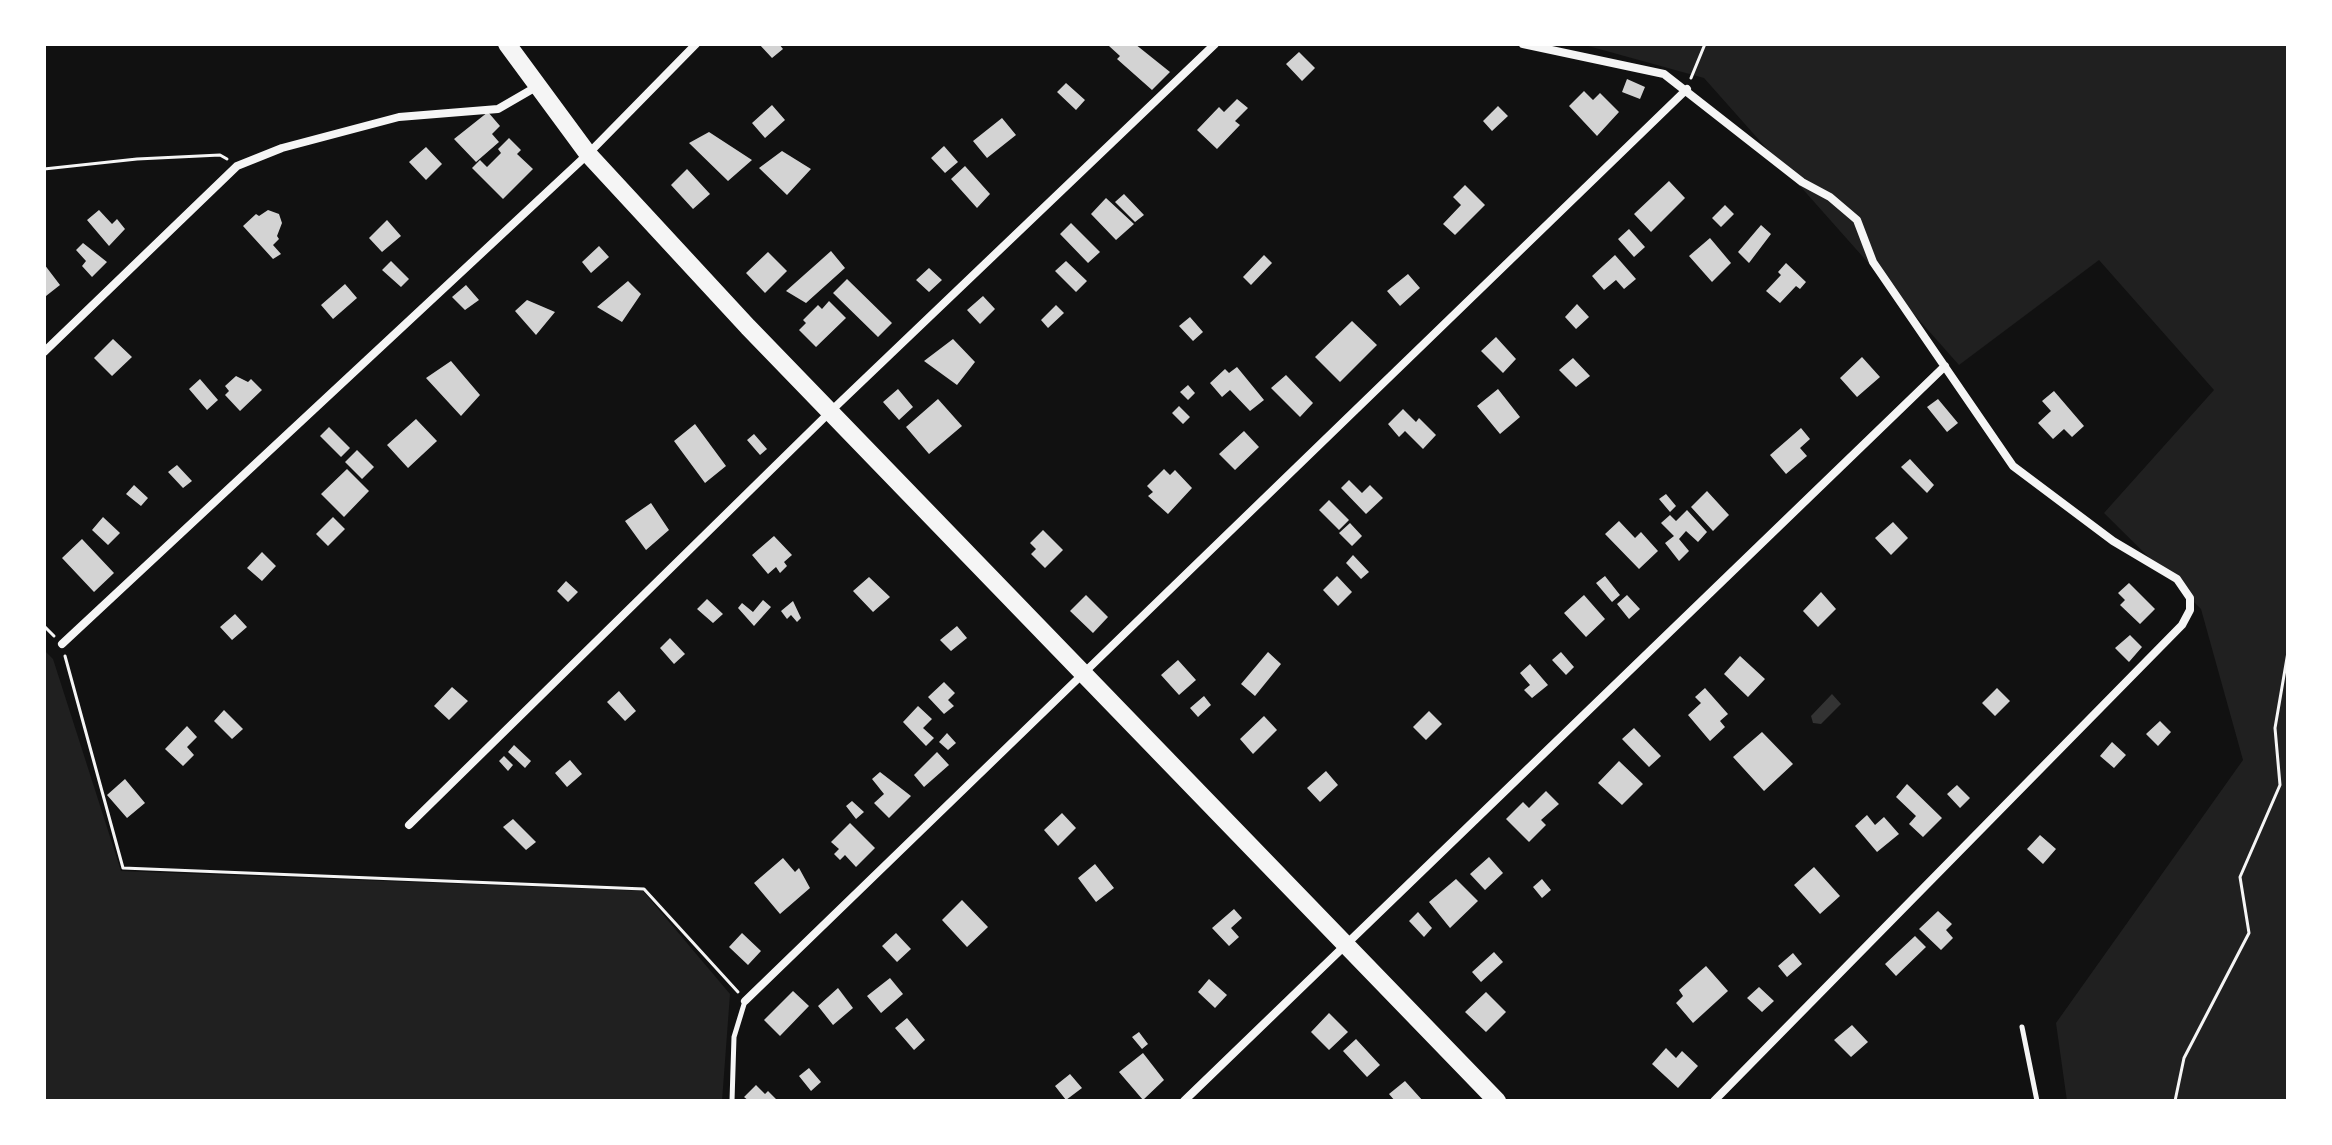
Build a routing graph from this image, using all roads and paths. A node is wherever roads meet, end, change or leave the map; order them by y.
1 (507, 44) edge
2 (696, 44) edge
3 (1215, 44) edge
4 (1523, 44) edge
5 (1705, 44) edge
6 (536, 87) junction
7 (1687, 89) junction
8 (588, 154) junction
9 (237, 166) junction
10 (44, 169) edge
11 (44, 352) edge
12 (1945, 366) junction
13 (831, 411) junction
14 (44, 626) edge
15 (62, 644) junction
16 (2288, 652) edge
17 (1084, 676) junction
18 (409, 825) dead end
19 (1346, 944) junction
20 (745, 1001) junction
21 (2022, 1027) dead end
22 (732, 1101) edge
23 (1184, 1101) edge
24 (1497, 1101) edge
25 (1714, 1101) edge
26 (2037, 1101) edge
27 (2175, 1101) edge

1 - 6 highway
2 - 8 street
3 - 13 street
4 - 7 street
5 - 7 path
6 - 8 highway
6 - 9 street
7 - 12 street
7 - 17 street
8 - 13 highway
8 - 15 street
9 - 10 path
9 - 11 street
12 - 19 street
12 - 25 street
13 - 17 highway
13 - 18 street
14 - 15 path
15 - 20 path
16 - 27 path
17 - 19 highway
17 - 20 street
19 - 23 street
19 - 24 highway
20 - 22 lane
21 - 26 lane

